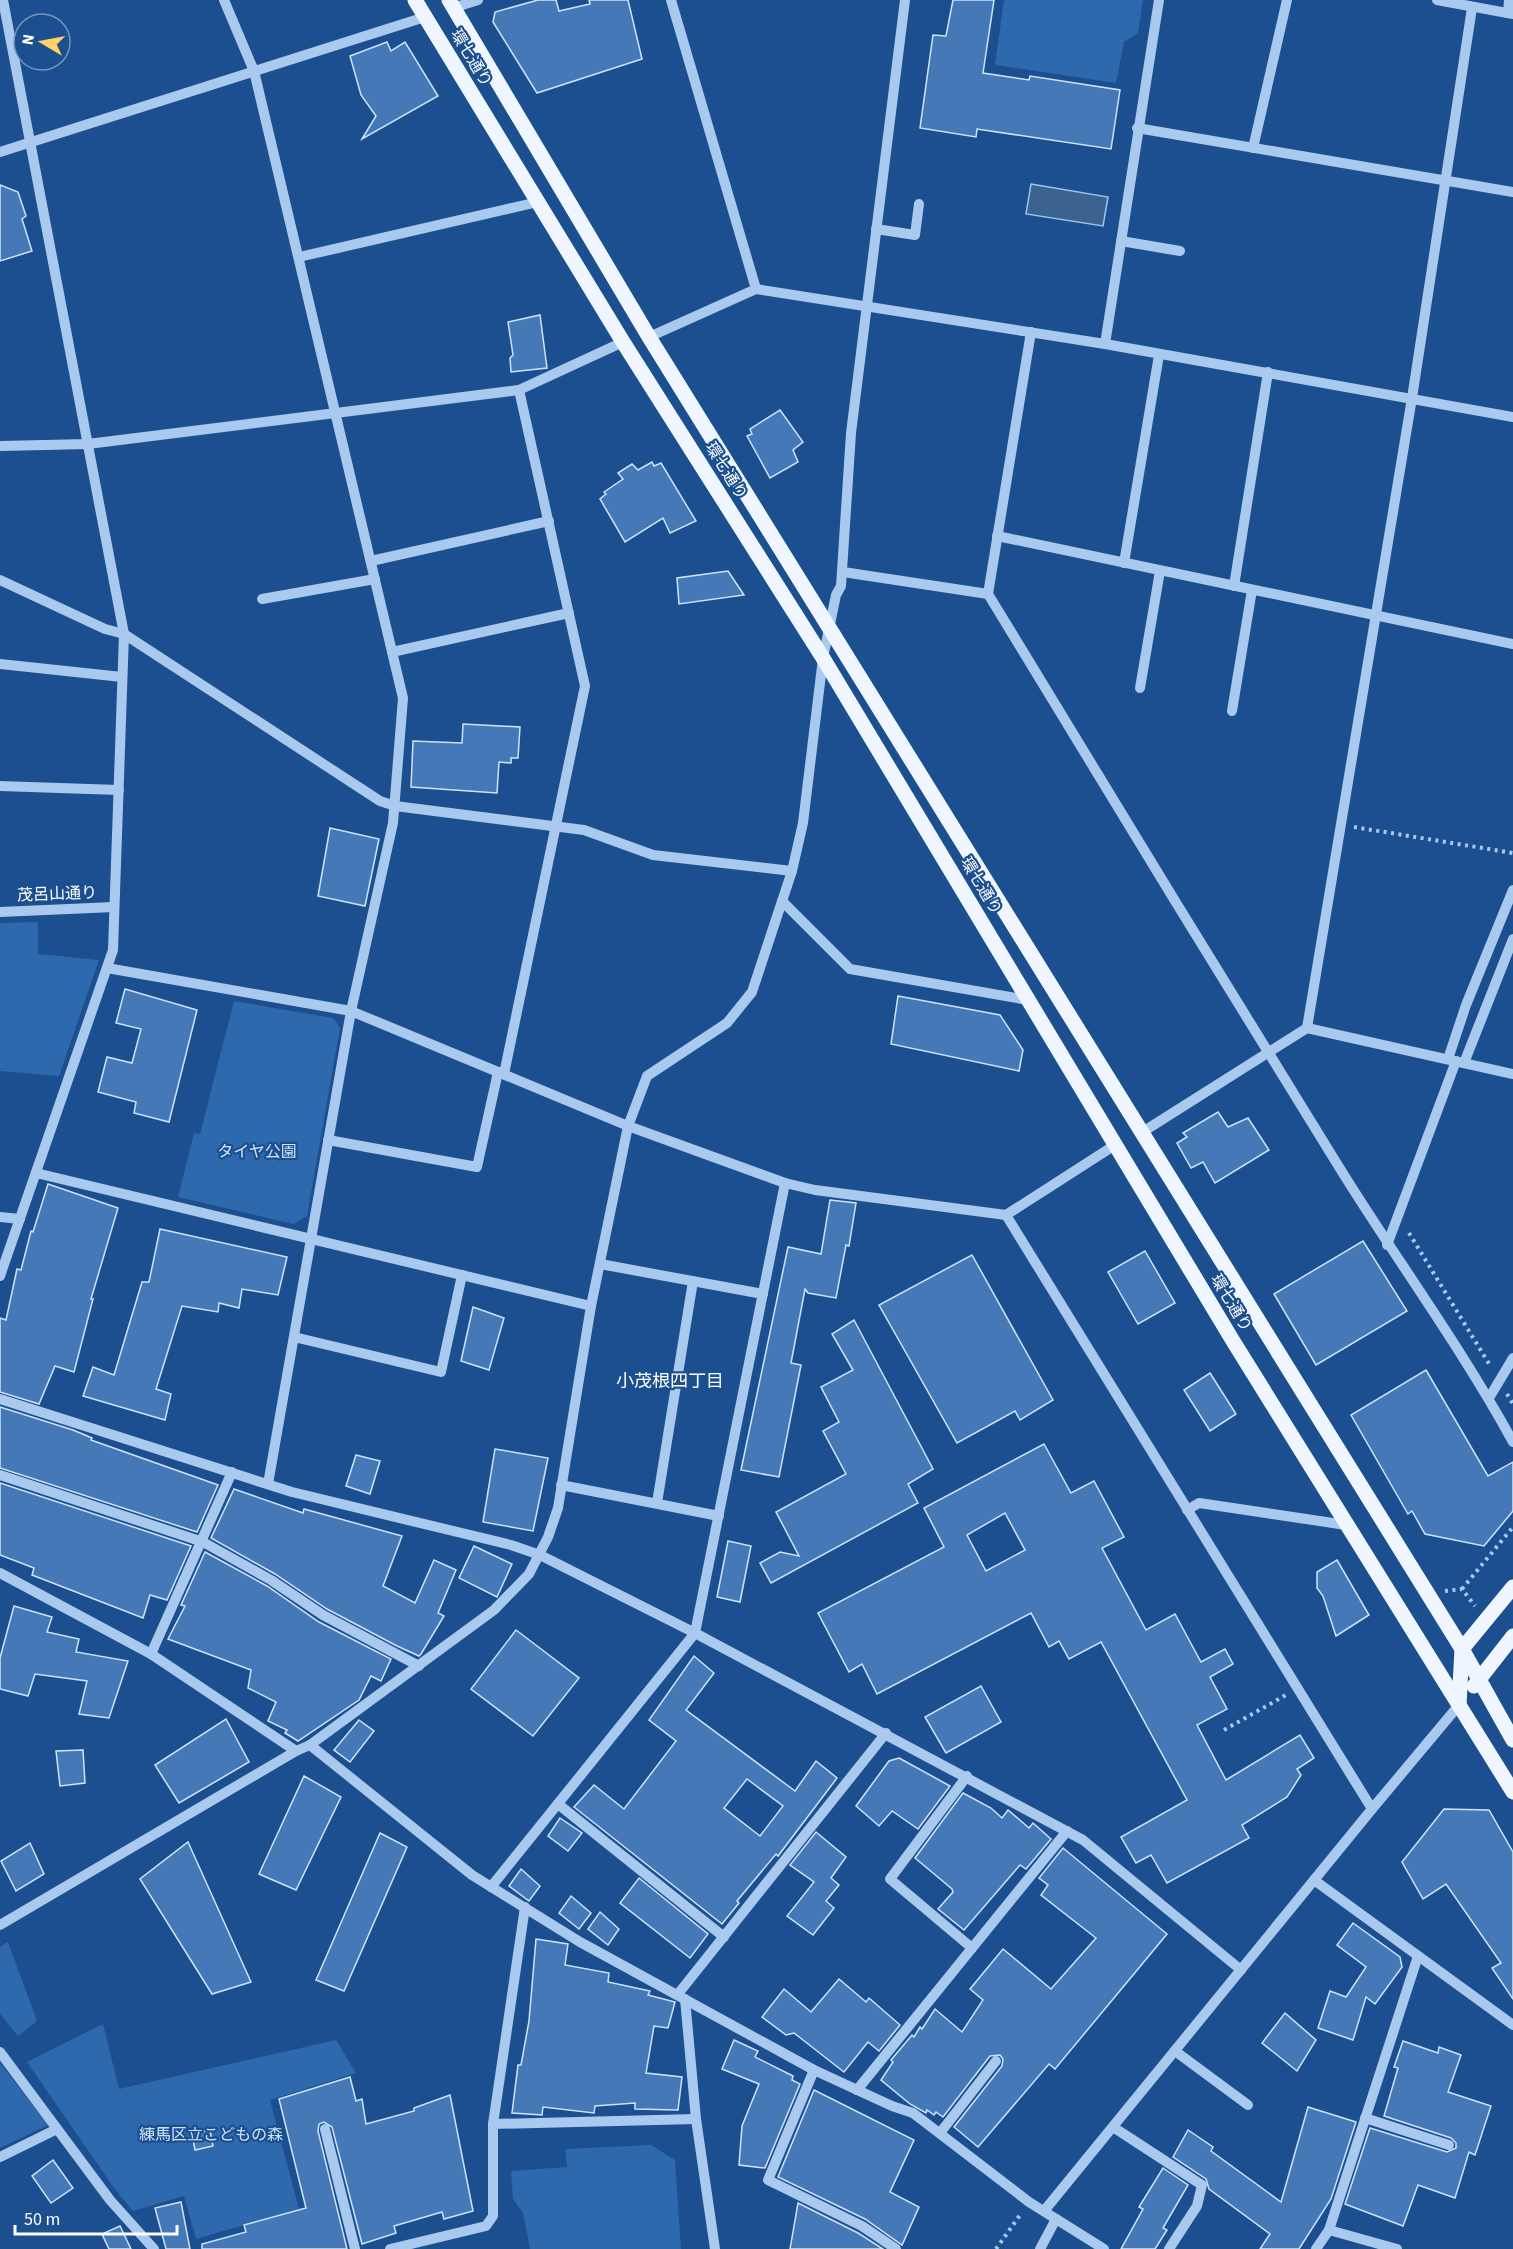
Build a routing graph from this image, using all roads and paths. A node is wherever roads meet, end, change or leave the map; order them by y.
1 (3, 0) edge
2 (224, 0) edge
3 (415, 0) edge
4 (478, 0) edge
5 (671, 0) edge
6 (905, 0) edge
7 (1159, 0) edge
8 (1287, 0) edge
9 (1437, 0) edge
10 (1509, 0) edge
11 (451, 4) edge
12 (1472, 8) junction
13 (1510, 14) edge
14 (425, 17) junction
15 (254, 71) junction
16 (1137, 128) junction
17 (31, 141) junction
18 (1253, 148) junction
19 (0, 152) edge
20 (1447, 182) junction
21 (1513, 192) edge
22 (538, 202) junction
23 (919, 204) dead end
24 (876, 229) junction
25 (1121, 241) junction
26 (1180, 252) dead end
27 (299, 257) junction
28 (756, 289) junction
29 (867, 306) junction
30 (1031, 332) junction
31 (650, 337) junction
32 (623, 342) junction
33 (1105, 344) junction
34 (1159, 355) junction
35 (1268, 372) junction
36 (519, 390) junction
37 (1412, 399) junction
38 (336, 412) junction
39 (1513, 417) edge
40 (88, 444) junction
41 (0, 446) edge
42 (549, 521) junction
43 (997, 536) junction
44 (371, 561) junction
45 (1124, 563) junction
46 (1160, 571) junction
47 (843, 572) junction
48 (375, 579) junction
49 (0, 580) edge
50 (1234, 586) junction
51 (1252, 590) junction
52 (988, 594) junction
53 (262, 599) dead end
54 (569, 613) junction
55 (1376, 615) junction
56 (830, 626) junction
57 (124, 634) junction
58 (1513, 644) edge
59 (392, 652) junction
60 (824, 658) junction
61 (0, 664) edge
62 (122, 677) junction
63 (1140, 688) dead end
64 (1232, 711) dead end
65 (0, 786) edge
66 (119, 790) junction
67 (395, 806) junction
68 (1342, 825) junction
69 (556, 826) junction
70 (1513, 853) edge
71 (792, 871) junction
72 (1513, 890) edge
73 (782, 901) junction
74 (114, 907) junction
75 (0, 912) edge
76 (1513, 939) edge
77 (107, 968) junction
78 (1028, 1000) junction
79 (351, 1011) junction
80 (1307, 1028) junction
81 (1268, 1053) junction
82 (1456, 1061) junction
83 (501, 1073) junction
84 (1513, 1074) edge
85 (628, 1126) junction
86 (1141, 1133) junction
87 (328, 1140) junction
88 (1115, 1145) junction
89 (36, 1173) junction
90 (785, 1183) junction
91 (1006, 1215) junction
92 (1397, 1215) junction
93 (0, 1217) edge
94 (20, 1219) junction
95 (311, 1238) junction
96 (1388, 1245) junction
97 (600, 1264) junction
98 (462, 1275) junction
99 (0, 1276) edge
100 (693, 1281) junction
101 (763, 1294) junction
102 (591, 1306) junction
103 (294, 1337) junction
104 (1513, 1358) edge
105 (1499, 1380) junction
106 (1489, 1398) junction
107 (0, 1399) edge
108 (1513, 1404) edge
109 (1513, 1442) edge
110 (232, 1472) junction
111 (0, 1475) edge
112 (268, 1484) junction
113 (561, 1485) junction
114 (657, 1503) junction
115 (1187, 1510) junction
116 (719, 1516) junction
117 (1346, 1526) junction
118 (1513, 1527) edge
119 (203, 1542) junction
120 (540, 1555) junction
121 (0, 1573) edge
122 (1513, 1587) edge
123 (1462, 1588) junction
124 (1441, 1592) dead end
125 (1475, 1606) dead end
126 (695, 1633) junction
127 (1513, 1636) edge
128 (1462, 1649) junction
129 (152, 1654) junction
130 (419, 1666) junction
131 (1478, 1680) junction
132 (1294, 1690) dead end
133 (1460, 1705) junction
134 (1224, 1730) dead end
135 (886, 1733) junction
136 (1513, 1740) edge
137 (310, 1745) junction
138 (296, 1751) junction
139 (967, 1776) junction
140 (1513, 1792) edge
141 (558, 1804) junction
142 (1372, 1809) junction
143 (1067, 1831) junction
144 (1314, 1880) junction
145 (491, 1887) junction
146 (525, 1907) junction
147 (0, 1925) edge
148 (724, 1937) junction
149 (972, 1948) junction
150 (1418, 1956) junction
151 (1241, 1970) junction
152 (682, 1996) junction
153 (1513, 2025) edge
154 (1175, 2051) junction
155 (0, 2052) edge
156 (996, 2061) dead end
157 (814, 2070) junction
158 (857, 2090) junction
159 (1248, 2105) dead end
160 (1365, 2118) junction
161 (696, 2119) junction
162 (493, 2124) junction
163 (1113, 2127) junction
164 (57, 2129) junction
165 (325, 2129) dead end
166 (940, 2133) junction
167 (1449, 2145) dead end
168 (0, 2157) edge
169 (1029, 2202) junction
170 (1044, 2211) junction
171 (1056, 2219) junction
172 (1329, 2230) junction
173 (154, 2249) edge
174 (355, 2249) edge
175 (390, 2249) edge
176 (715, 2249) edge
177 (896, 2249) edge
178 (996, 2249) edge
179 (1040, 2249) edge
180 (1104, 2249) edge
181 (1169, 2249) edge
182 (1316, 2249) edge
183 (1397, 2249) edge

1 - 17 street
2 - 15 street
3 - 14 main road, 環七通り
4 - 11 street
5 - 28 street
6 - 24 street
7 - 16 street
8 - 18 street
9 - 12 street
10 - 13 street
11 - 31 main road, 環七通り
12 - 13 street
12 - 20 street
14 - 15 street
14 - 22 main road, 環七通り
15 - 17 street
15 - 27 street
16 - 18 street
16 - 25 street
17 - 19 street
17 - 40 street
18 - 20 street
20 - 21 street
20 - 37 street
22 - 27 street
22 - 32 main road, 環七通り
23 - 24 street
24 - 29 street
25 - 26 street
25 - 33 street
27 - 38 street
28 - 29 street
28 - 31 street
29 - 30 street
29 - 47 street
30 - 33 street
30 - 43 street
31 - 56 main road, 環七通り
32 - 36 street
32 - 60 main road, 環七通り
33 - 34 street
34 - 35 street
34 - 45 street
35 - 37 street
35 - 50 street
36 - 38 street
36 - 42 street
37 - 39 street
37 - 55 street
38 - 40 street
38 - 44 street
40 - 41 street
40 - 57 street
42 - 44 street
42 - 54 street
43 - 45 street
43 - 52 street
44 - 48 street
45 - 46 street
46 - 50 street
46 - 63 street
47 - 52 street
47 - 56 street
48 - 53 street
48 - 59 street
49 - 57 street
50 - 51 street
51 - 55 street
51 - 64 street
52 - 81 street
54 - 59 street
54 - 69 street
55 - 58 street
55 - 68 street
56 - 60 street
56 - 86 main road, 環七通り
57 - 62 street
57 - 67 street
59 - 67 street
60 - 71 street
60 - 78 main road, 環七通り
61 - 62 street
62 - 66 street
65 - 66 street
66 - 74 street
67 - 69 street
67 - 79 street
68 - 70 path
68 - 80 street
69 - 71 street
69 - 83 street
71 - 73 street
72 - 82 street
73 - 78 street
73 - 85 street
74 - 75 street, 茂呂山通り
74 - 77 street
76 - 82 street
77 - 79 street
77 - 89 street
78 - 88 main road, 環七通り
79 - 83 street
79 - 87 street
80 - 81 street
80 - 82 street
81 - 86 street
81 - 96 street
82 - 84 street
82 - 92 street
83 - 85 street
83 - 87 street
85 - 90 street
85 - 97 street
86 - 128 main road, 環七通り
87 - 95 street
88 - 91 street
88 - 117 main road, 環七通り
89 - 94 street
89 - 95 street
90 - 91 street
90 - 101 street
91 - 115 street
92 - 96 street
92 - 105 path
93 - 94 street
94 - 99 street
95 - 98 street
95 - 103 street
96 - 106 street
97 - 100 street
97 - 102 street
98 - 102 street
98 - 103 street
100 - 101 street
100 - 114 street
101 - 116 street
102 - 113 street
103 - 112 street
104 - 105 street
105 - 106 street
105 - 108 path
106 - 109 street
107 - 110 street
110 - 112 street
110 - 119 street
111 - 119 street
112 - 120 street
113 - 114 street
113 - 120 street
114 - 116 street
115 - 117 street
115 - 142 street
116 - 126 street
117 - 133 main road, 環七通り
118 - 123 path
119 - 129 street
119 - 130 street
120 - 126 street
120 - 130 street
121 - 129 street
122 - 128 main road
123 - 124 path
123 - 125 path
126 - 135 street
126 - 141 street
127 - 131 main road
128 - 131 main road, 環七通り
128 - 133 main road
129 - 138 street
130 - 137 street
131 - 133 main road
131 - 136 main road, 環七通り
132 - 134 path
133 - 140 main road, 環七通り
133 - 142 street
135 - 139 street
135 - 148 street
137 - 138 street
137 - 145 street
138 - 147 street
139 - 143 street
139 - 149 street
141 - 145 street
141 - 148 street
142 - 144 street
143 - 149 street
143 - 151 street
144 - 150 street
144 - 151 street
145 - 146 street
146 - 152 street
146 - 162 street
148 - 152 street
149 - 158 street
150 - 153 street
150 - 160 street
151 - 154 street
152 - 157 street
152 - 161 street
154 - 159 street
154 - 163 street
155 - 164 street
156 - 166 street
157 - 158 street
157 - 177 street
158 - 166 street
160 - 167 street
160 - 172 street
161 - 162 street
161 - 176 street
162 - 175 street
163 - 170 street
163 - 181 street
164 - 168 street
164 - 173 street
165 - 174 street
166 - 169 street
169 - 170 street
169 - 178 path
170 - 171 street
171 - 179 street
171 - 180 street
172 - 182 street
172 - 183 street

